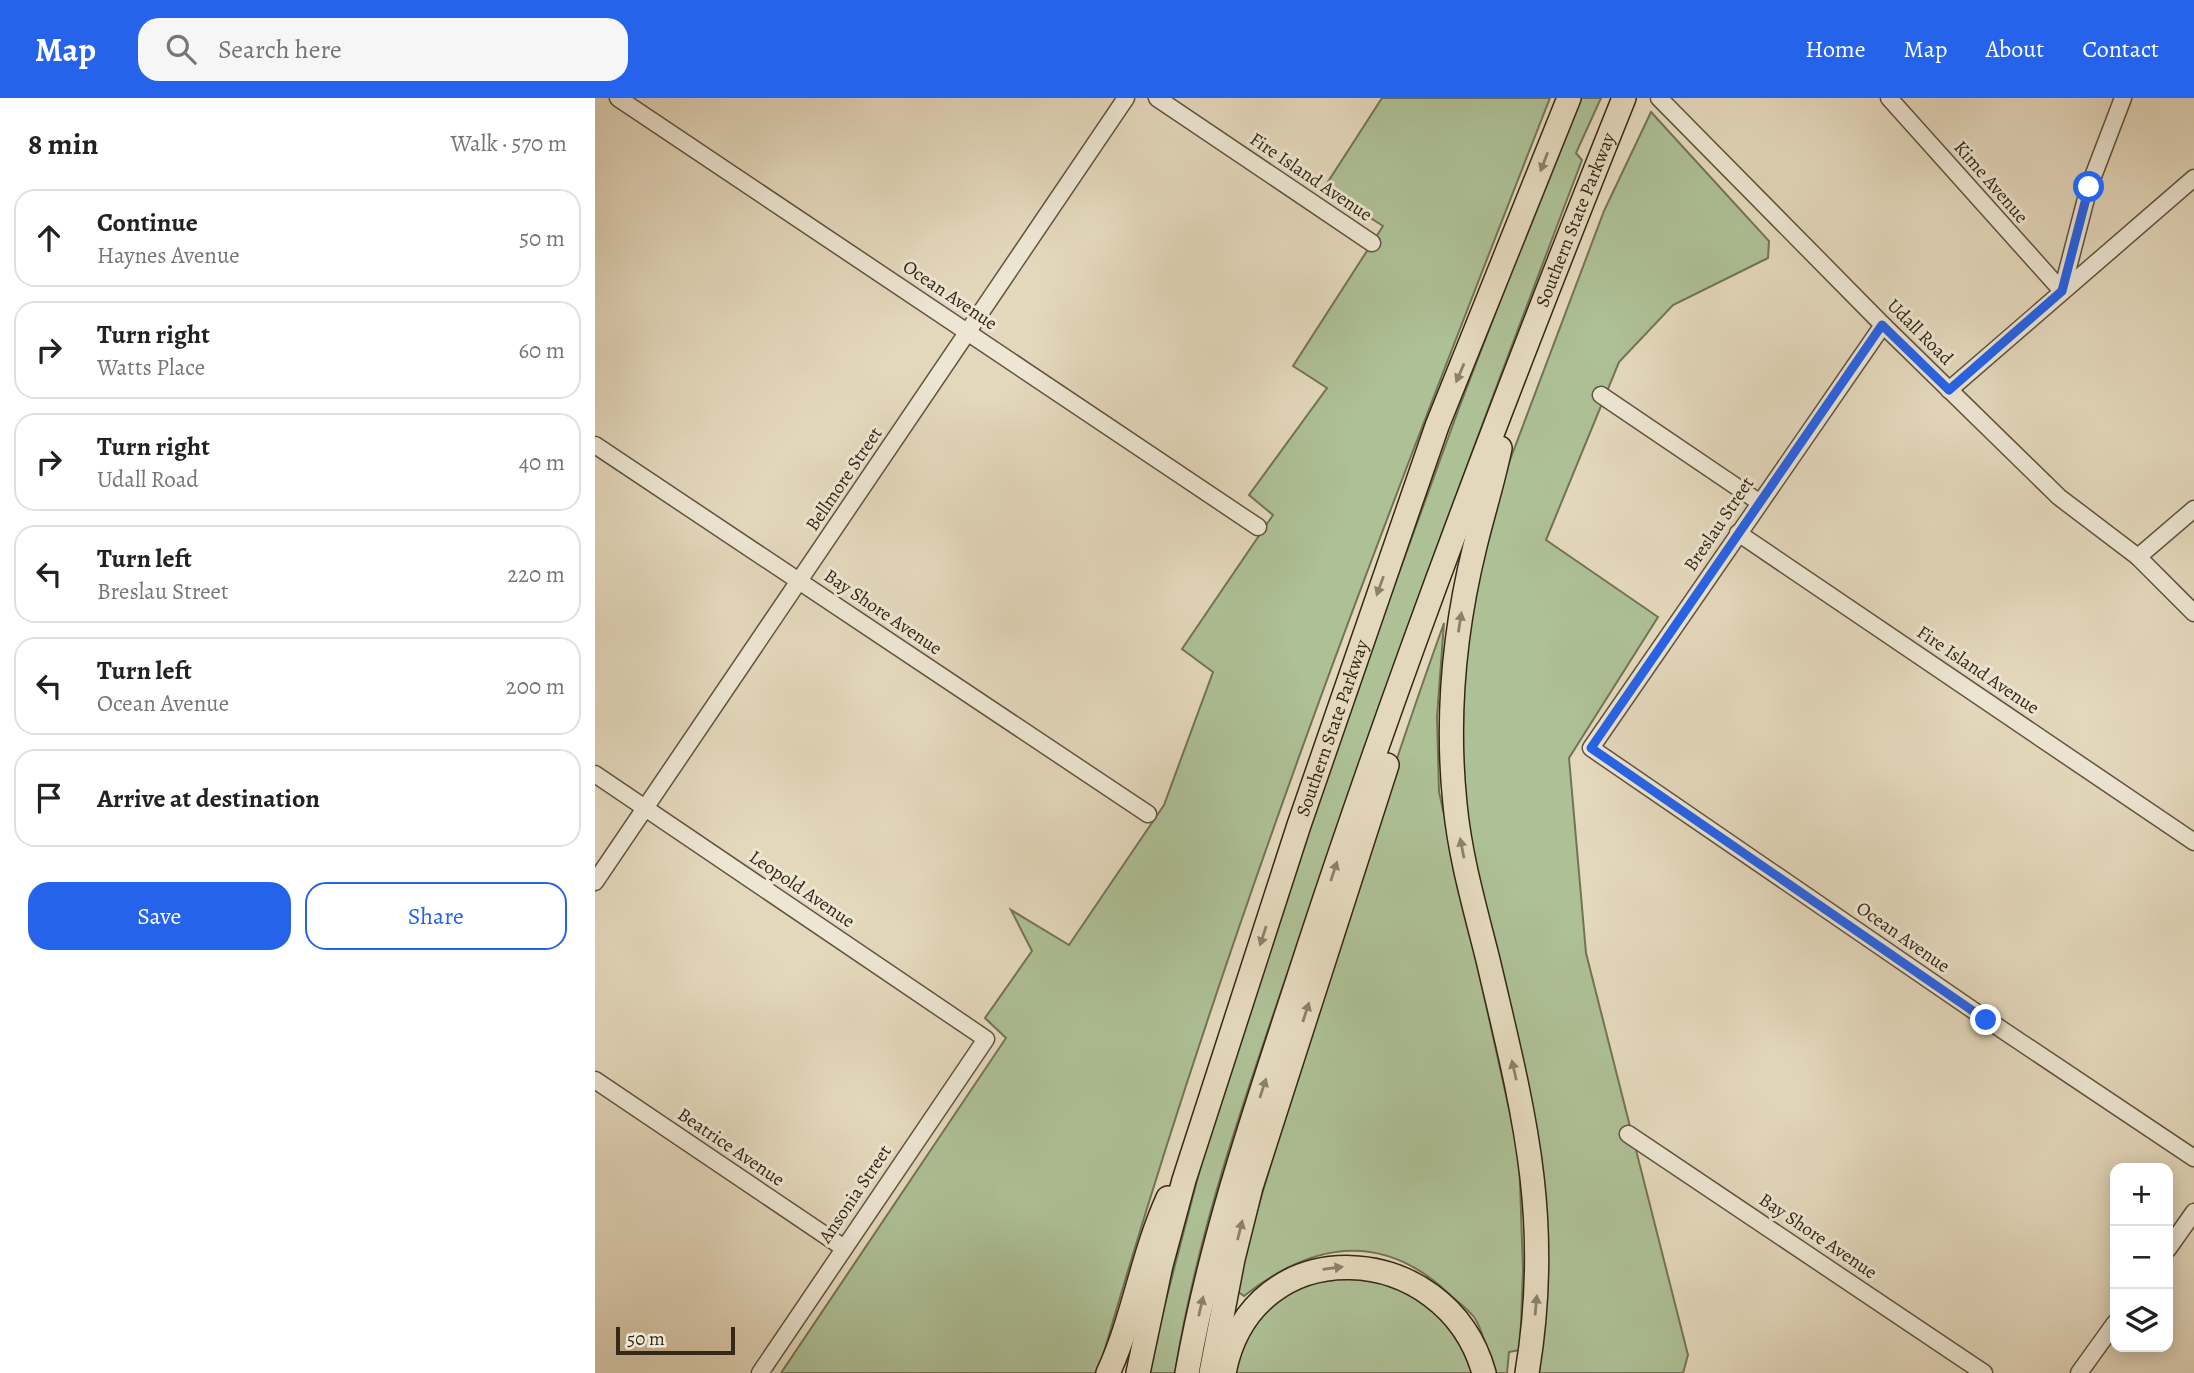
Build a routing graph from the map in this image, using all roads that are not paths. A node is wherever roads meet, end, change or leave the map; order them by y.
1 (618, 98) edge
2 (1126, 98) edge
3 (1157, 98) edge
4 (1569, 98) edge
5 (1624, 98) edge
6 (1659, 98) edge
7 (1889, 98) edge
8 (2123, 98) edge
9 (2194, 177) edge
10 (1373, 243) dead end
11 (2062, 291) junction
12 (1882, 325) junction
13 (968, 333) junction
14 (1516, 373) junction
15 (1949, 390) junction
16 (1601, 395) dead end
17 (595, 444) edge
18 (1759, 502) junction
19 (2194, 509) edge
20 (1258, 527) dead end
21 (1738, 533) junction
22 (1455, 537) junction
23 (2138, 557) junction
24 (800, 582) junction
25 (2194, 613) edge
26 (1591, 748) joint
27 (595, 774) edge
28 (645, 808) junction
29 (1148, 814) dead end
30 (2194, 842) edge
31 (595, 882) edge
32 (986, 1039) joint
33 (595, 1080) edge
34 (1201, 1126) junction
35 (1628, 1134) dead end
36 (2194, 1158) edge
37 (2194, 1212) edge
38 (2173, 1242) edge
39 (844, 1248) junction
40 (2110, 1330) edge
41 (760, 1373) edge
42 (1108, 1373) edge
43 (1137, 1373) edge
44 (1187, 1373) edge
45 (1211, 1373) edge
46 (1224, 1373) edge
47 (1484, 1373) edge
48 (1527, 1373) edge
49 (1984, 1373) edge
50 (2079, 1373) edge

1 - 13 street, Ocean Avenue
2 - 13 street, Bellmore Street
3 - 10 street, Fire Island Avenue
4 -> 34 highway, Southern State Parkway
5 - 14 highway, Southern State Parkway
6 - 12 street, Udall Road
7 - 11 street, Kime Avenue
8 - 11 street
9 - 11 street
11 - 15 street
12 - 15 street, Udall Road
12 - 18 street, Breslau Street
13 - 20 street, Ocean Avenue
13 - 24 street, Bellmore Street
14 - 22 highway, Southern State Parkway
48 -> 14 highway
15 - 23 street, Udall Road
16 - 18 street
17 - 24 street, Bay Shore Avenue
18 - 21 street, Breslau Street
19 - 23 street
21 - 26 street, Breslau Street
21 - 30 street, Fire Island Avenue
44 -> 22 highway, Southern State Parkway
45 -> 22 highway, Southern State Parkway
23 - 25 street, Udall Road
24 - 28 street, Bellmore Street
24 - 29 street, Bay Shore Avenue
26 - 36 street, Ocean Avenue
27 - 28 street, Leopold Avenue
28 - 31 street, Bellmore Street
28 - 32 street, Leopold Avenue
32 - 39 street, Ansonia Street
33 - 39 street, Beatrice Avenue
34 - 42 highway
34 - 43 highway, Southern State Parkway
35 - 49 street, Bay Shore Avenue
37 - 38 street
39 - 41 street, Ansonia Street
40 - 50 street
46 -> 47 highway

